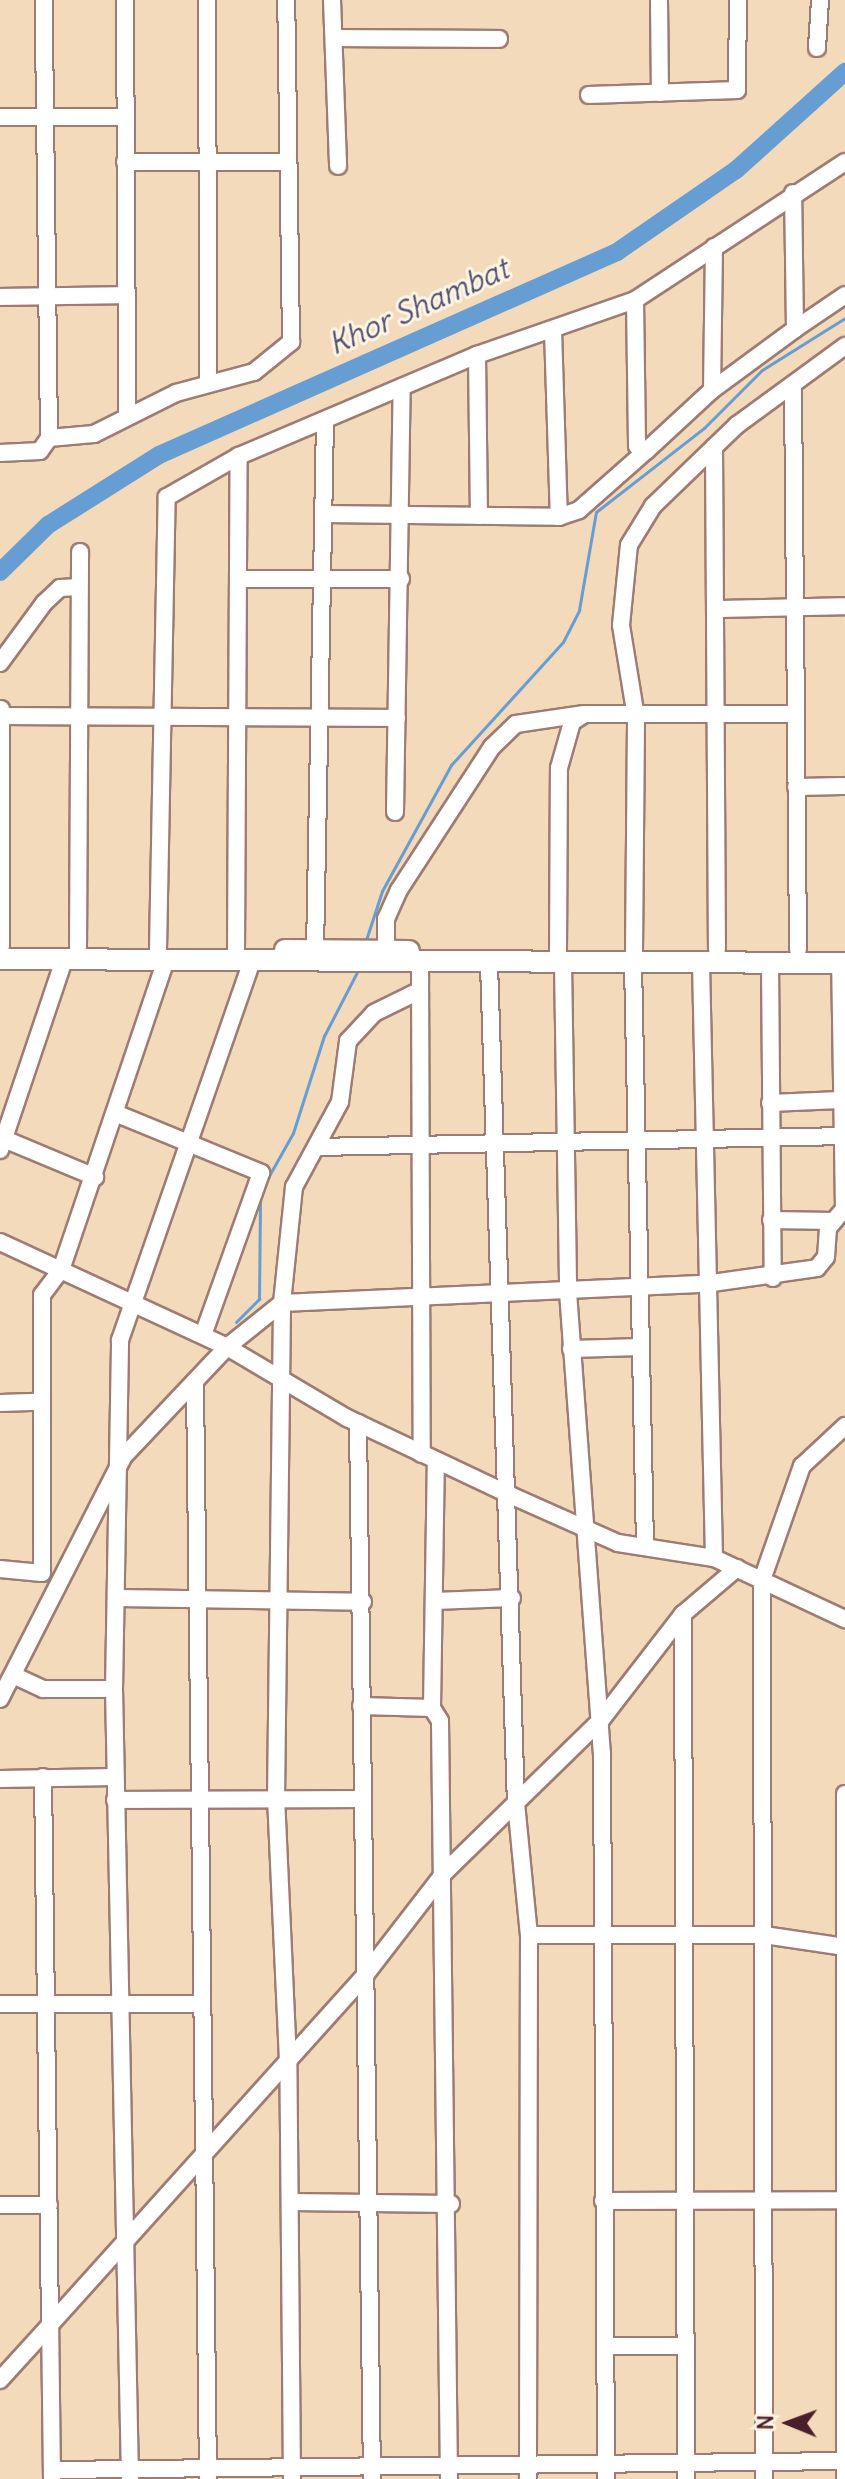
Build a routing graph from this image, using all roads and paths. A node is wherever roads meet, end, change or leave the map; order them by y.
1 (44, 0) edge
2 (125, 0) edge
3 (207, 0) edge
4 (286, 0) edge
5 (332, 0) edge
6 (659, 0) edge
7 (738, 0) edge
8 (820, 0) edge
9 (334, 38) junction
10 (499, 39) dead end
11 (817, 48) dead end
12 (660, 93) junction
13 (589, 95) dead end
14 (0, 117) edge
15 (46, 117) junction
16 (125, 117) junction
17 (125, 162) junction
18 (208, 162) junction
19 (286, 162) junction
20 (845, 162) edge
21 (338, 166) dead end
22 (793, 193) junction
23 (714, 247) junction
24 (127, 295) junction
25 (845, 295) edge
26 (0, 297) edge
27 (47, 297) junction
28 (635, 300) junction
29 (795, 329) junction
30 (553, 330) junction
31 (845, 346) edge
32 (477, 355) junction
33 (208, 380) junction
34 (402, 387) junction
35 (793, 387) junction
36 (712, 390) junction
37 (127, 415) junction
38 (325, 420) junction
39 (49, 438) junction
40 (714, 447) junction
41 (646, 451) junction
42 (0, 453) edge
43 (239, 456) junction
44 (324, 514) junction
45 (401, 515) junction
46 (479, 516) junction
47 (559, 517) junction
48 (80, 552) dead end
49 (240, 579) junction
50 (323, 579) junction
51 (401, 579) junction
52 (79, 587) junction
53 (845, 606) edge
54 (795, 607) junction
55 (716, 609) junction
56 (0, 663) edge
57 (2, 711) edge
58 (585, 714) junction
59 (793, 714) junction
60 (714, 716) junction
61 (79, 717) junction
62 (238, 717) junction
63 (321, 717) junction
64 (636, 717) junction
65 (161, 718) junction
66 (397, 718) junction
67 (845, 786) edge
68 (796, 787) junction
69 (395, 812) dead end
70 (0, 946) edge
71 (717, 949) junction
72 (798, 949) junction
73 (315, 951) junction
74 (71, 954) junction
75 (162, 956) junction
76 (244, 957) junction
77 (363, 957) junction
78 (560, 957) junction
79 (633, 957) junction
80 (843, 958) edge
81 (0, 959) edge
82 (701, 963) junction
83 (770, 963) junction
84 (489, 964) junction
85 (420, 965) junction
86 (419, 991) junction
87 (840, 1100) junction
88 (770, 1103) junction
89 (115, 1113) junction
90 (843, 1136) edge
91 (770, 1137) junction
92 (702, 1140) junction
93 (633, 1142) junction
94 (2, 1144) edge
95 (190, 1144) junction
96 (497, 1145) junction
97 (565, 1145) junction
98 (317, 1147) junction
99 (417, 1148) junction
100 (95, 1177) junction
101 (771, 1220) junction
102 (834, 1221) junction
103 (0, 1242) edge
104 (61, 1270) junction
105 (773, 1278) junction
106 (705, 1284) junction
107 (639, 1288) junction
108 (568, 1292) junction
109 (503, 1294) junction
110 (418, 1297) junction
111 (134, 1301) junction
112 (282, 1303) junction
113 (203, 1335) junction
114 (227, 1347) junction
115 (641, 1347) junction
116 (571, 1349) junction
117 (278, 1381) junction
118 (195, 1383) junction
119 (38, 1402) junction
120 (0, 1403) edge
121 (358, 1423) junction
122 (845, 1426) edge
123 (124, 1456) junction
124 (429, 1458) junction
125 (510, 1495) junction
126 (587, 1525) junction
127 (645, 1545) junction
128 (714, 1558) junction
129 (737, 1568) junction
130 (0, 1569) edge
131 (42, 1573) junction
132 (762, 1580) junction
133 (62, 1581) junction
134 (119, 1598) junction
135 (512, 1598) junction
136 (276, 1601) junction
137 (434, 1601) junction
138 (201, 1602) junction
139 (363, 1602) junction
140 (683, 1614) junction
141 (845, 1619) edge
142 (15, 1676) junction
143 (114, 1689) junction
144 (0, 1699) edge
145 (361, 1706) junction
146 (432, 1708) junction
147 (601, 1720) junction
148 (43, 1777) junction
149 (115, 1777) junction
150 (0, 1779) edge
151 (845, 1794) edge
152 (276, 1798) junction
153 (198, 1799) junction
154 (360, 1799) junction
155 (115, 1800) junction
156 (516, 1803) junction
157 (444, 1873) junction
158 (529, 1935) junction
159 (764, 1935) junction
160 (683, 1936) junction
161 (604, 1937) junction
162 (844, 1947) edge
163 (366, 1974) junction
164 (0, 2004) edge
165 (45, 2004) junction
166 (121, 2004) junction
167 (202, 2004) junction
168 (288, 2061) junction
169 (204, 2154) junction
170 (684, 2200) junction
171 (763, 2200) junction
172 (844, 2200) edge
173 (603, 2201) junction
174 (291, 2202) junction
175 (372, 2204) junction
176 (451, 2204) junction
177 (0, 2205) edge
178 (49, 2205) junction
179 (127, 2242) junction
180 (50, 2325) junction
181 (606, 2346) junction
182 (684, 2346) junction
183 (0, 2380) edge
184 (764, 2461) junction
185 (845, 2461) edge
186 (449, 2462) junction
187 (372, 2471) edge
188 (686, 2471) edge
189 (292, 2472) edge
190 (528, 2472) edge
191 (208, 2473) edge
192 (606, 2473) edge
193 (52, 2474) edge
194 (130, 2474) edge
195 (449, 2479) edge
196 (764, 2479) edge
197 (845, 2479) edge

1 - 15 street
2 - 16 street
3 - 18 street
4 - 19 street
5 - 9 street
6 - 12 street
7 - 12 street
8 - 11 street
9 - 10 street
9 - 21 street
12 - 13 street
14 - 15 street
15 - 16 street
15 - 27 street
16 - 17 street
17 - 18 street
17 - 24 street
18 - 19 street
18 - 33 street
19 - 33 street
20 - 22 street
22 - 23 street
22 - 29 street
23 - 28 street
23 - 36 street
24 - 27 street
24 - 37 street
25 - 29 street
26 - 27 street
27 - 39 street
28 - 30 street
28 - 41 street
29 - 36 street
30 - 32 street
30 - 47 street
31 - 35 street
32 - 34 street
32 - 46 street
33 - 37 street
34 - 38 street
34 - 45 street
35 - 40 street
35 - 54 street
36 - 41 street
37 - 39 street
38 - 43 street
38 - 44 street
39 - 42 street
40 - 55 street
40 - 64 street
41 - 47 street
43 - 49 street
43 - 65 street
44 - 45 street
44 - 50 street
45 - 46 street
45 - 51 street
46 - 47 street
48 - 52 street
49 - 50 street
49 - 62 street
50 - 51 street
50 - 63 street
51 - 66 street
52 - 56 street
52 - 61 street
53 - 54 street
54 - 55 street
54 - 59 street
55 - 60 street
57 - 61 street
57 - 70 street
58 - 64 street
58 - 77 street
58 - 78 street
59 - 60 street
59 - 68 street
60 - 64 street
60 - 71 street
61 - 65 street
61 - 74 street
62 - 63 street
62 - 65 street
62 - 76 street
63 - 66 street
63 - 73 street
64 - 79 street
65 - 75 street
66 - 69 street
67 - 68 street
68 - 72 street
70 - 74 main road
71 - 72 main road
71 - 79 main road
72 - 80 main road
73 - 76 main road
73 - 77 main road
74 - 75 main road
74 - 81 main road
74 - 94 street
75 - 76 main road
75 - 89 street
76 - 77 main road
76 - 95 street
77 - 78 main road
77 - 85 main road
78 - 79 main road
78 - 84 main road
78 - 97 street
79 - 82 main road
79 - 93 street
80 - 83 main road
80 - 87 street
82 - 83 main road
82 - 92 street
83 - 88 street
84 - 85 main road
84 - 96 street
85 - 86 street
86 - 98 street
86 - 99 street
87 - 88 street
87 - 90 street
88 - 91 street
89 - 95 street
89 - 100 street
90 - 91 street
90 - 102 street
91 - 92 street
91 - 101 street
92 - 93 street
92 - 106 street
93 - 97 street
93 - 107 street
94 - 100 street
95 - 111 street
95 - 113 street
96 - 97 street
96 - 99 street
96 - 109 street
97 - 108 street
98 - 99 street
98 - 112 street
99 - 110 street
100 - 104 street
101 - 102 street
101 - 105 street
102 - 105 street
103 - 104 street
104 - 111 street
104 - 119 street
105 - 106 street
106 - 107 street
106 - 128 street
107 - 108 street
107 - 115 street
108 - 109 street
108 - 116 street
109 - 110 street
109 - 125 street
110 - 112 street
110 - 124 street
111 - 113 street
111 - 123 street
112 - 114 street
112 - 117 street
113 - 114 street
114 - 117 street
114 - 118 street
115 - 116 street
115 - 127 street
116 - 126 street
117 - 121 street
117 - 136 street
118 - 123 street
118 - 138 street
119 - 120 street
119 - 131 street
121 - 124 street
121 - 139 street
122 - 132 street
123 - 133 street
123 - 134 street
124 - 125 street
124 - 137 street
125 - 126 street
125 - 135 street
126 - 127 street
126 - 147 street
127 - 128 street
128 - 129 street
129 - 132 street
129 - 140 street
130 - 131 street
131 - 133 street
132 - 141 street
132 - 159 street
133 - 142 street
134 - 138 street
134 - 143 street
135 - 137 street
135 - 156 street
136 - 138 street
136 - 139 street
136 - 152 street
137 - 146 street
138 - 153 street
139 - 145 street
140 - 147 street
140 - 160 street
142 - 143 street
142 - 144 street
143 - 149 street
145 - 146 street
145 - 154 street
146 - 157 street
147 - 156 street
147 - 161 street
148 - 149 street
148 - 150 street
148 - 165 street
149 - 155 street
151 - 162 street
152 - 153 street
152 - 154 street
152 - 168 street
153 - 155 street
153 - 167 street
154 - 163 street
155 - 166 street
156 - 157 street
156 - 158 street
157 - 163 street
157 - 176 street
158 - 161 street
158 - 190 street
159 - 160 street
159 - 162 street
159 - 171 street
160 - 161 street
160 - 170 street
161 - 173 street
162 - 172 street
163 - 168 street
163 - 175 street
164 - 165 street
165 - 166 street
165 - 178 street
166 - 167 street
166 - 179 street
167 - 169 street
168 - 169 street
168 - 174 street
169 - 179 street
169 - 191 street
170 - 171 street
170 - 173 street
170 - 182 street
171 - 172 street
171 - 184 street
172 - 185 street
173 - 181 street
174 - 175 street
174 - 189 street
175 - 176 street
175 - 187 street
176 - 186 street
177 - 178 street
178 - 180 street
179 - 180 street
179 - 194 street
180 - 183 street
180 - 193 street
181 - 182 street
181 - 192 street
182 - 188 street
184 - 185 street
184 - 188 street
184 - 196 street
185 - 197 street
186 - 187 street
186 - 190 street
186 - 195 street
187 - 189 street
188 - 192 street
189 - 191 street
190 - 192 street
191 - 194 street
193 - 194 street

